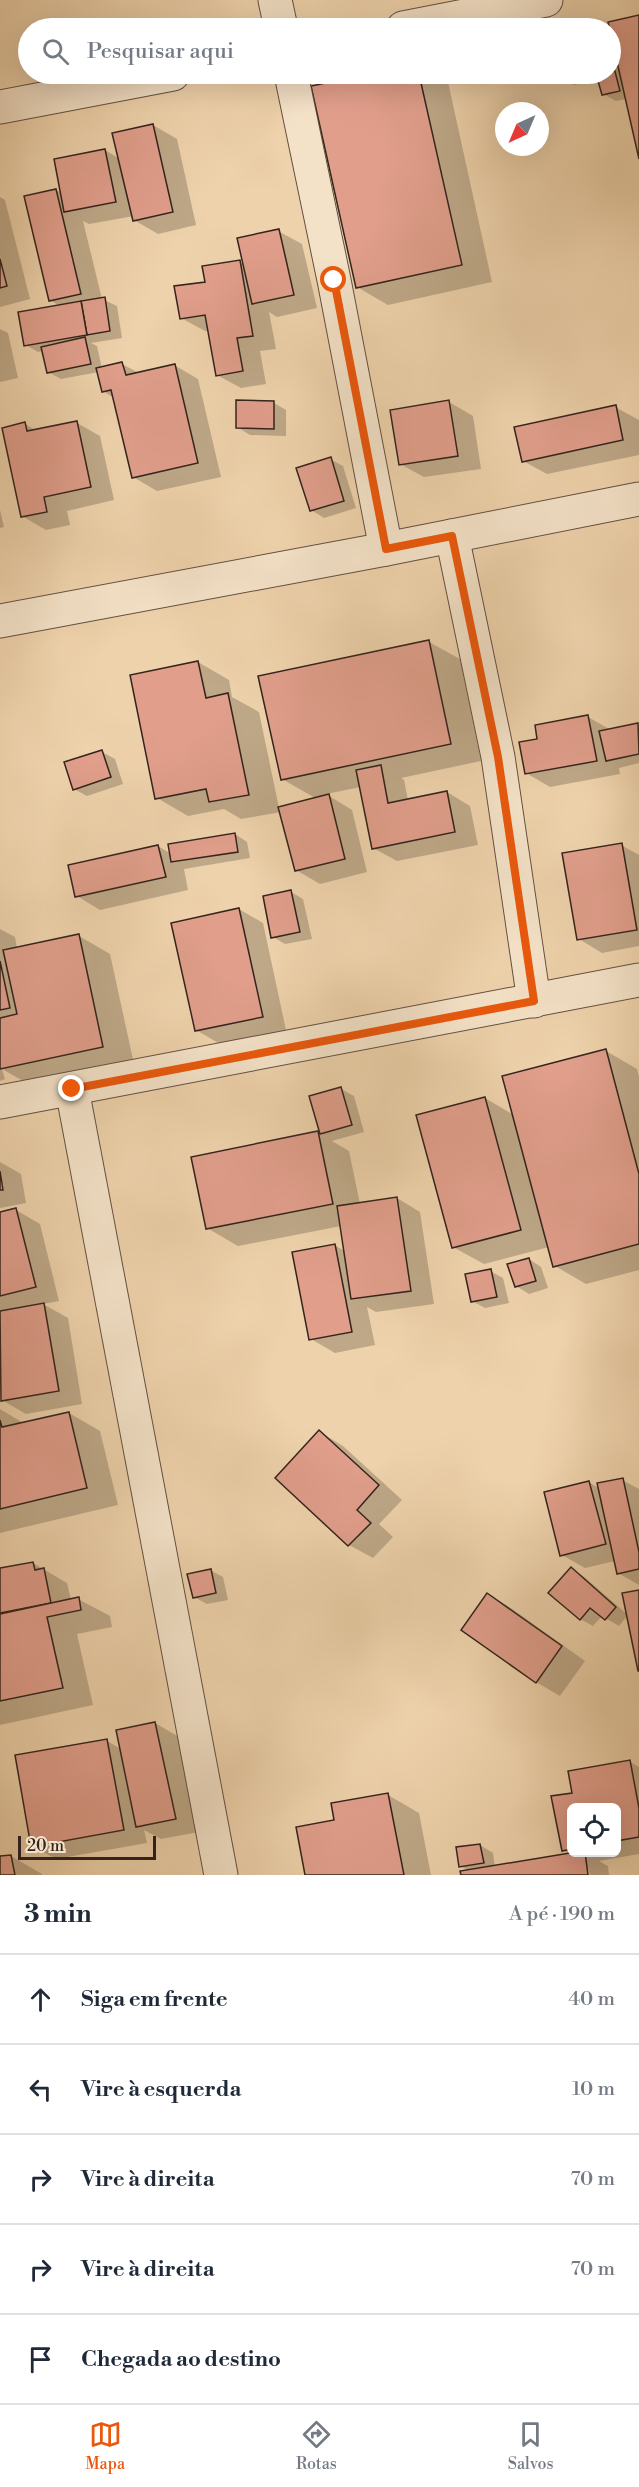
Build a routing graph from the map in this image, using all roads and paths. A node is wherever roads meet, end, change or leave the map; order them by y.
1 (274, 0) edge
2 (546, 0) edge
3 (278, 18) edge
4 (454, 18) edge
5 (121, 84) edge
6 (293, 84) edge
7 (0, 107) edge
8 (639, 499) edge
9 (452, 536) junction
10 (386, 549) junction
11 (0, 621) edge
12 (639, 980) edge
13 (534, 1001) junction
14 (72, 1089) junction
15 (0, 1102) edge
16 (222, 1875) edge

1 - 3 street
2 - 4 street
5 - 7 street
6 - 10 street
8 - 9 street
9 - 10 street
9 - 13 street
10 - 11 street
12 - 13 street
13 - 14 street
14 - 15 street
14 - 16 street

